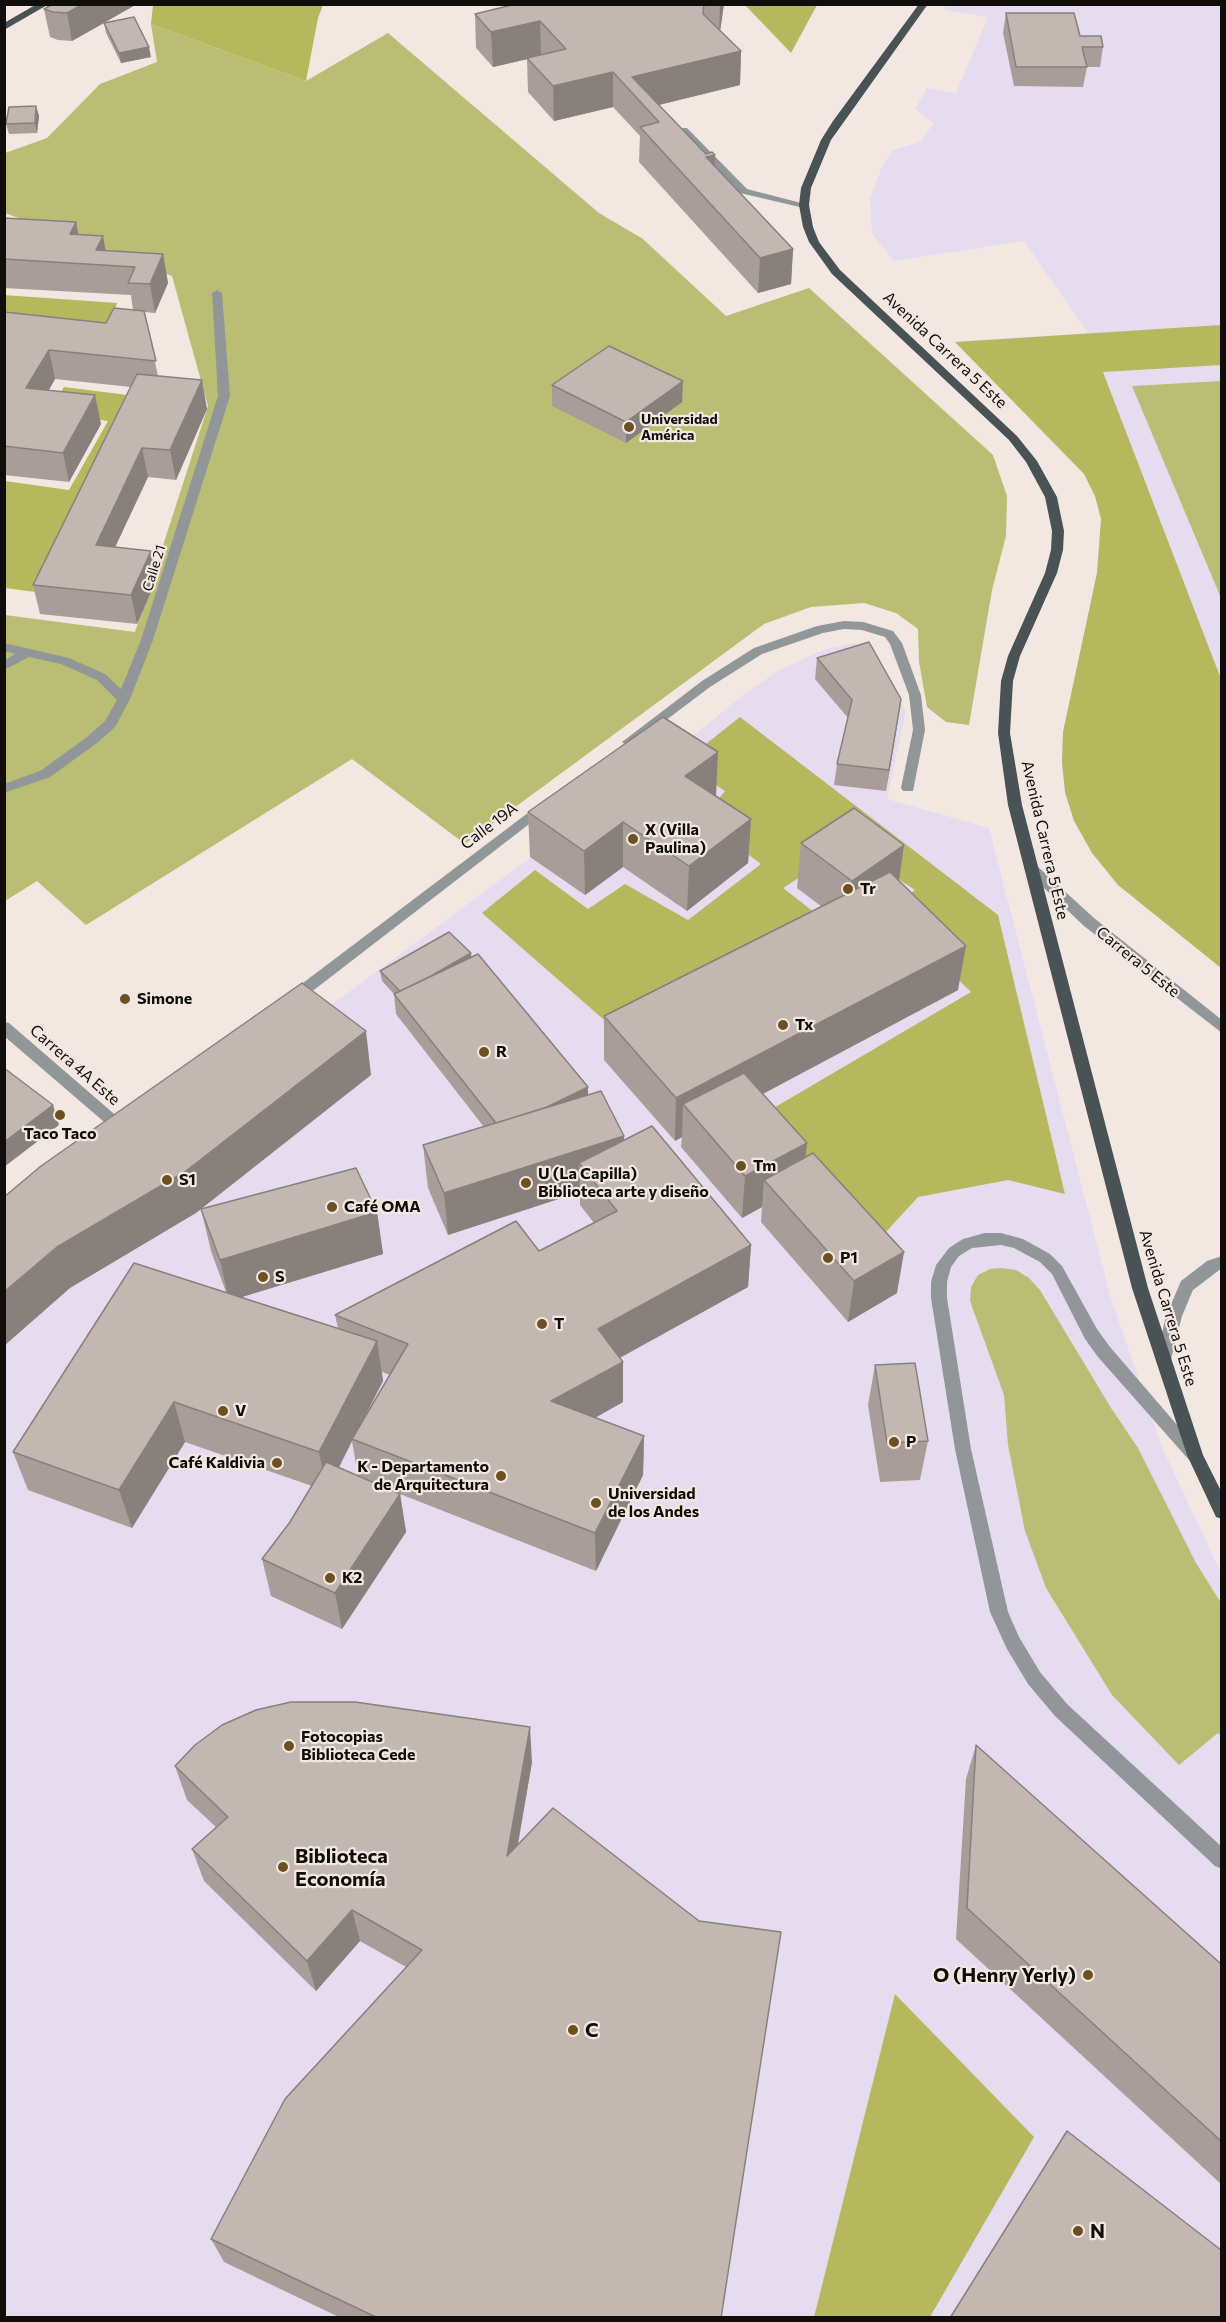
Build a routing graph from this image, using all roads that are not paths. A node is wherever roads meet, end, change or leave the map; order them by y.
1 (45, 4) edge
2 (924, 4) edge
3 (4, 27) edge
4 (684, 130) edge
5 (804, 205) junction
6 (217, 293) dead end
7 (4, 647) edge
8 (28, 652) junction
9 (4, 666) edge
10 (124, 699) junction
11 (614, 753) edge
12 (908, 788) dead end
13 (4, 789) edge
14 (560, 794) edge
15 (1031, 868) junction
16 (284, 1005) edge
17 (4, 1027) edge
18 (1221, 1028) edge
19 (122, 1129) edge
20 (1221, 1262) edge
21 (1164, 1358) junction
22 (1195, 1455) junction
23 (1221, 1512) edge
24 (1221, 1860) edge

1 - 3 main road
2 - 5 main road, Avenida Carrera 5 Este
4 - 5 street
5 - 15 main road, Avenida Carrera 5 Este
6 - 10 street, Calle 21
7 - 8 street
8 - 9 street
8 - 10 street
10 - 13 street, Calle 21
11 - 12 street
14 - 16 street, Calle 19A
15 - 18 street, Carrera 5 Este
15 - 21 main road, Avenida Carrera 5 Este
17 - 19 street, Carrera 4A Este
20 - 21 street
21 - 22 main road, Avenida Carrera 5 Este
22 - 23 main road, Avenida Carrera 5 Este
22 - 24 street

